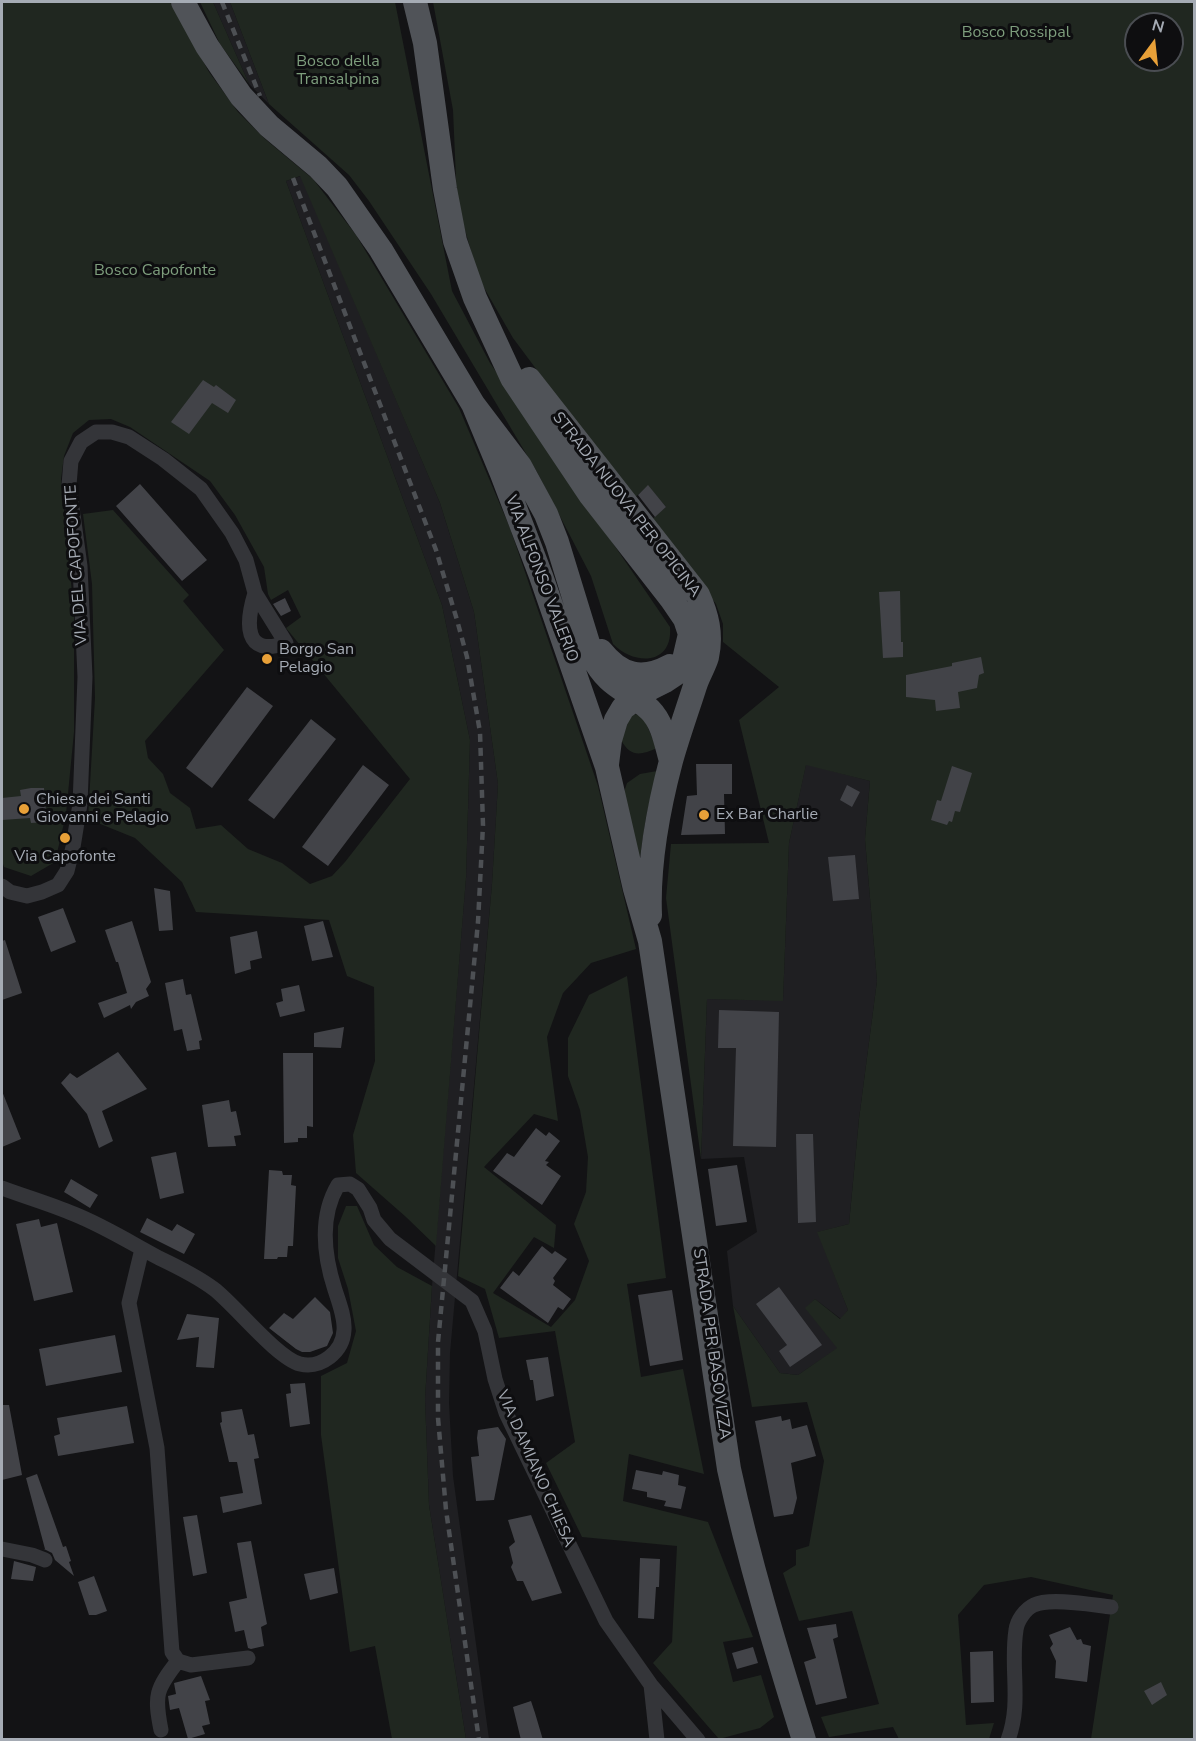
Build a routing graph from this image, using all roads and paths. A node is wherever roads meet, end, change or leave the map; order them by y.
1 (183, 2) edge
2 (415, 2) edge
3 (498, 344) junction
4 (473, 404) junction
5 (255, 593) dead end
6 (575, 598) junction
7 (687, 654) junction
8 (571, 665) junction
9 (697, 678) junction
10 (636, 699) junction
11 (671, 761) junction
12 (607, 766) junction
13 (2, 886) edge
14 (650, 941) junction
15 (2, 1188) edge
16 (142, 1248) junction
17 (2, 1549) edge
18 (45, 1560) dead end
19 (1112, 1607) dead end
20 (248, 1658) dead end
21 (178, 1661) junction
22 (651, 1684) junction
23 (161, 1730) dead end
24 (657, 1740) edge
25 (698, 1740) edge
26 (804, 1740) edge
27 (1008, 1740) edge

1 - 4 main road, VIA ALFONSO VALERIO
2 - 3 main road, STRADA NUOVA PER OPICINA
3 - 7 main road, STRADA NUOVA PER OPICINA
3 - 9 main road, STRADA NUOVA PER OPICINA
4 - 6 main road, VIA ALFONSO VALERIO
4 - 8 main road, VIA ALFONSO VALERIO
5 - 13 street, VIA DEL CAPOFONTE
6 - 7 main road
6 - 10 main road, VIA ALFONSO VALERIO
7 - 10 main road
8 - 10 main road, VIA ALFONSO VALERIO
8 - 12 main road, STRADA PER BASOVIZZA
9 - 10 main road
9 - 11 main road, STRADA PER BASOVIZZA
10 - 11 main road, STRADA PER BASOVIZZA
10 - 12 main road, STRADA PER BASOVIZZA
11 - 14 main road, STRADA PER BASOVIZZA
12 - 14 main road, STRADA PER BASOVIZZA
14 - 26 main road, STRADA PER BASOVIZZA
15 - 16 street, VIA DAMIANO CHIESA
16 - 21 street
16 - 22 street, VIA DAMIANO CHIESA
17 - 18 street
19 - 27 street
20 - 21 street
21 - 23 street
22 - 24 street
22 - 25 street, VIA DAMIANO CHIESA

